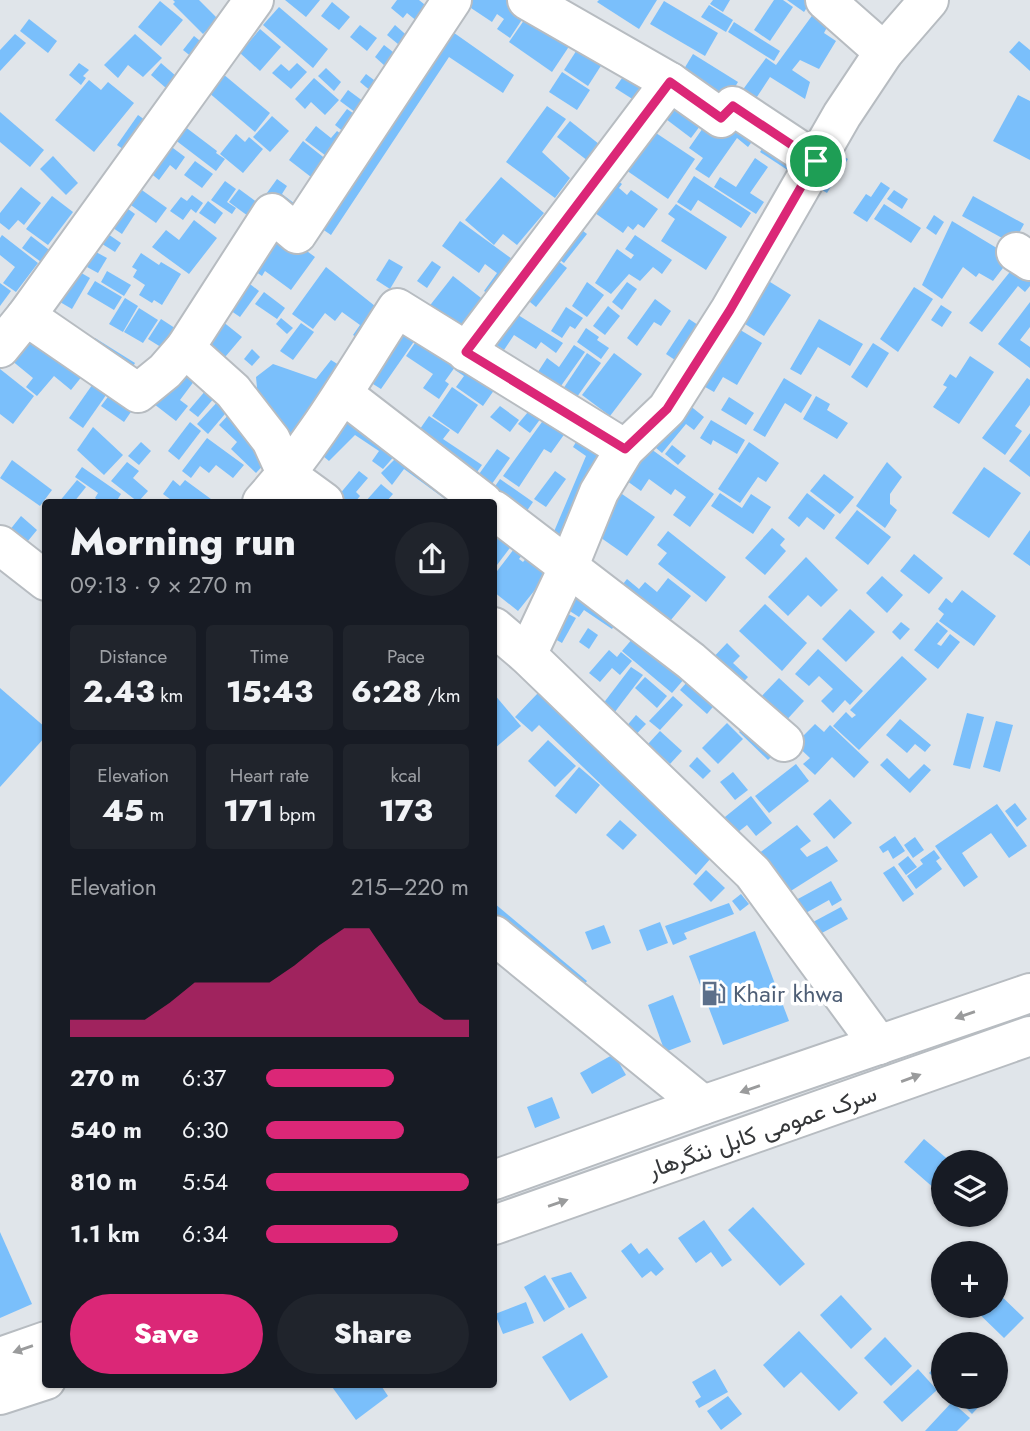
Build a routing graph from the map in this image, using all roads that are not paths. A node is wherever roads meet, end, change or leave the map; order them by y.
1 (254, 0) edge
2 (452, 0) edge
3 (527, 0) edge
4 (825, 0) edge
5 (929, 0) edge
6 (884, 52) junction
7 (670, 82) junction
8 (816, 161) junction
9 (26, 316) junction
10 (0, 348) edge
11 (186, 348) junction
12 (466, 352) junction
13 (343, 394) junction
14 (625, 449) junction
15 (275, 489) edge
16 (313, 499) edge
17 (479, 499) edge
18 (497, 512) edge
19 (0, 545) edge
20 (568, 568) junction
21 (42, 578) edge
22 (497, 630) edge
23 (527, 655) junction
24 (784, 743) dead end
25 (497, 936) edge
26 (1030, 993) edge
27 (1030, 1036) edge
28 (879, 1045) junction
29 (703, 1105) junction
30 (497, 1179) edge
31 (497, 1224) edge
32 (42, 1343) edge
33 (0, 1357) edge
34 (42, 1381) edge
35 (0, 1395) edge

1 - 9 main road
2 - 11 main road
3 - 7 main road
4 - 6 main road
5 - 6 main road
6 - 8 main road
7 - 8 main road
7 - 12 main road
8 - 14 main road
9 - 10 main road
9 - 11 main road
11 - 15 main road
12 - 13 main road
12 - 14 main road
13 - 15 main road
13 - 17 main road
14 - 20 main road
15 - 16 main road
18 - 20 main road
19 - 21 main road
20 - 23 main road
20 - 24 main road
22 - 23 main road
23 - 28 main road
25 - 29 main road
26 -> 28 main road, سرک عمومی کابل ننگرهار
31 -> 27 main road, سرک عمومی کابل ننگرهار
28 -> 29 main road, سرک عمومی کابل ننگرهار
29 - 30 main road, سرک عمومی کابل ننگرهار
32 -> 33 main road
34 - 35 main road

